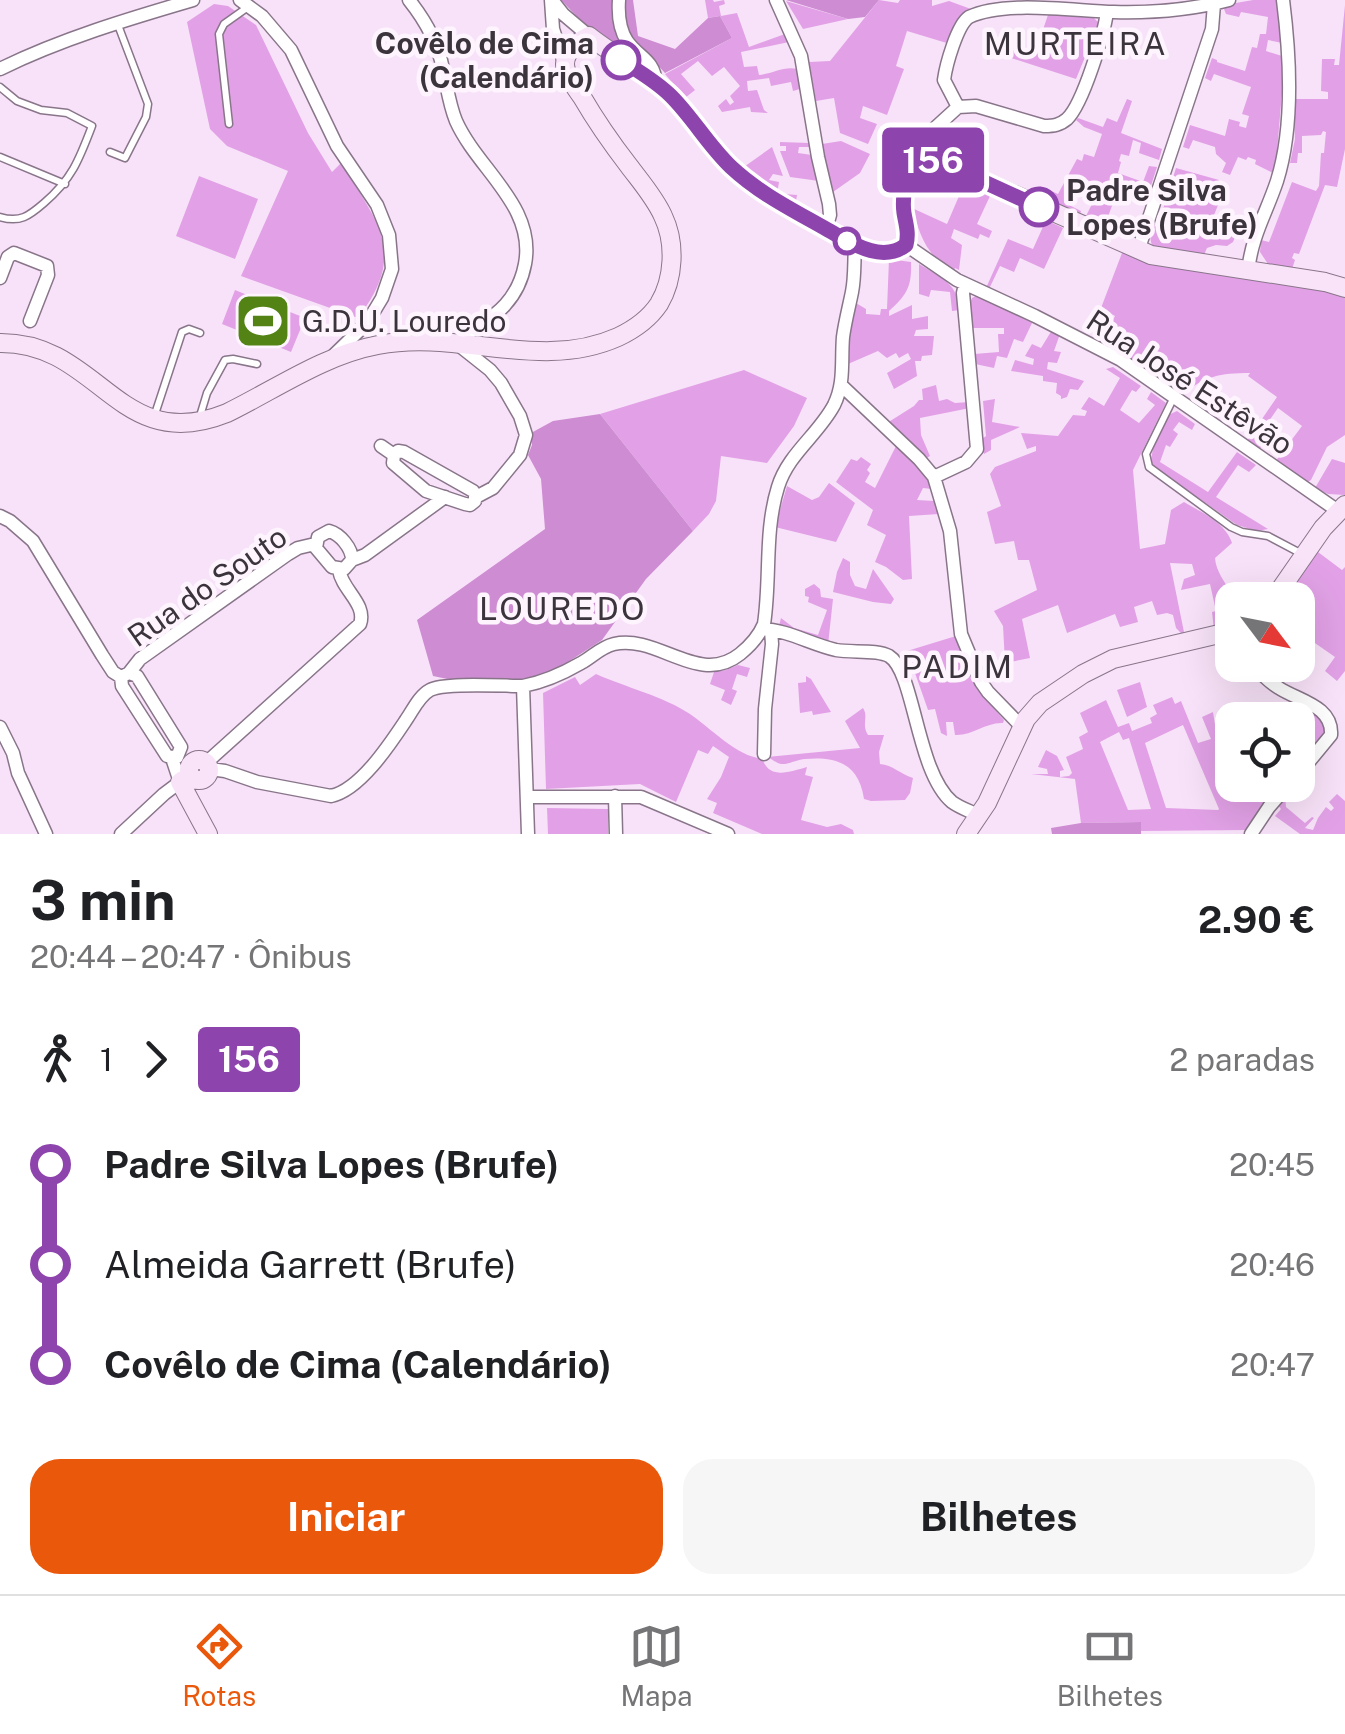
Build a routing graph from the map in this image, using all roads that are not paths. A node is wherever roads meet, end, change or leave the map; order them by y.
1 (193, 0) edge
2 (408, 0) edge
3 (552, 0) edge
4 (619, 0) edge
5 (776, 0) edge
6 (1229, 0) edge
7 (1284, 0) edge
8 (244, 3) edge
9 (1214, 4) junction
10 (985, 5) edge
11 (1091, 5) edge
12 (1107, 12) junction
13 (118, 24) junction
14 (588, 36) junction
15 (565, 65) junction
16 (0, 69) edge
17 (656, 82) junction
18 (0, 87) edge
19 (958, 108) junction
20 (229, 124) dead end
21 (110, 152) dead end
22 (917, 156) junction
23 (0, 157) edge
24 (66, 184) junction
25 (0, 217) edge
26 (826, 229) junction
27 (906, 245) junction
28 (855, 246) junction
29 (1138, 250) junction
30 (1248, 271) junction
31 (0, 278) edge
32 (965, 284) junction
33 (1345, 288) edge
34 (30, 321) dead end
35 (200, 333) dead end
36 (456, 343) junction
37 (0, 344) edge
38 (328, 360) junction
39 (257, 364) dead end
40 (842, 385) junction
41 (207, 393) junction
42 (1174, 397) junction
43 (220, 408) junction
44 (153, 420) junction
45 (199, 422) junction
46 (381, 446) dead end
47 (394, 455) junction
48 (934, 478) junction
49 (456, 482) junction
50 (476, 497) junction
51 (446, 498) junction
52 (1341, 508) edge
53 (0, 516) edge
54 (315, 544) junction
55 (1303, 555) junction
56 (352, 560) junction
57 (340, 570) junction
58 (1285, 582) edge
59 (766, 629) junction
60 (1215, 635) edge
61 (125, 675) junction
62 (1271, 682) edge
63 (523, 686) junction
64 (0, 727) edge
65 (1022, 727) junction
66 (1339, 735) edge
67 (764, 754) dead end
68 (1315, 758) edge
69 (191, 765) junction
70 (616, 796) junction
71 (526, 797) junction
72 (1273, 802) edge
73 (980, 816) junction
74 (46, 834) edge
75 (122, 834) edge
76 (208, 834) edge
77 (528, 834) edge
78 (616, 834) edge
79 (728, 834) edge
80 (966, 834) edge
81 (1251, 834) edge

1 - 13 street
2 - 36 street
3 - 14 street
3 - 15 street
4 - 17 street
5 - 26 street
6 - 9 street
7 - 30 street
8 - 20 lane
8 - 38 street
9 - 12 street
9 - 29 street
10 - 11 street
10 - 19 street
11 - 12 street
12 - 19 street
13 - 16 street
13 - 21 lane
14 - 15 street
14 - 17 street
15 - 36 street
17 - 26 street
18 - 24 lane
19 - 22 street
22 - 27 street
22 - 29 street
23 - 24 lane
24 - 25 lane
26 - 28 street
27 - 28 street
27 - 32 street, Rua José Estêvão
28 - 40 street
29 - 30 street
30 - 33 street
31 - 34 street
32 - 42 street, Rua José Estêvão
32 - 48 street
35 - 44 lane
36 - 38 street
36 - 50 street
37 - 44 street
38 - 43 street
39 - 41 lane
40 - 48 street
40 - 59 street
41 - 43 lane
41 - 45 lane
42 - 52 street, Rua José Estêvão
42 - 55 lane
43 - 45 street
44 - 45 street
46 - 47 street
47 - 49 street
47 - 51 street
48 - 65 street
49 - 50 street
49 - 51 street
50 - 51 street
51 - 56 street
52 - 55 street
53 - 61 street
54 - 56 street, Rua do Souto
54 - 57 street, Rua do Souto
54 - 61 street, Rua do Souto
55 - 58 street
56 - 57 street
57 - 69 street, Rua do Souto
59 - 63 street
59 - 67 street
59 - 73 street
60 - 65 street
61 - 69 street
62 - 66 street
63 - 69 street
63 - 71 street
64 - 74 street
65 - 73 street
66 - 68 street
69 - 75 street
69 - 76 street
70 - 71 street
70 - 78 street
70 - 79 street
71 - 77 street
72 - 81 street
73 - 80 street

